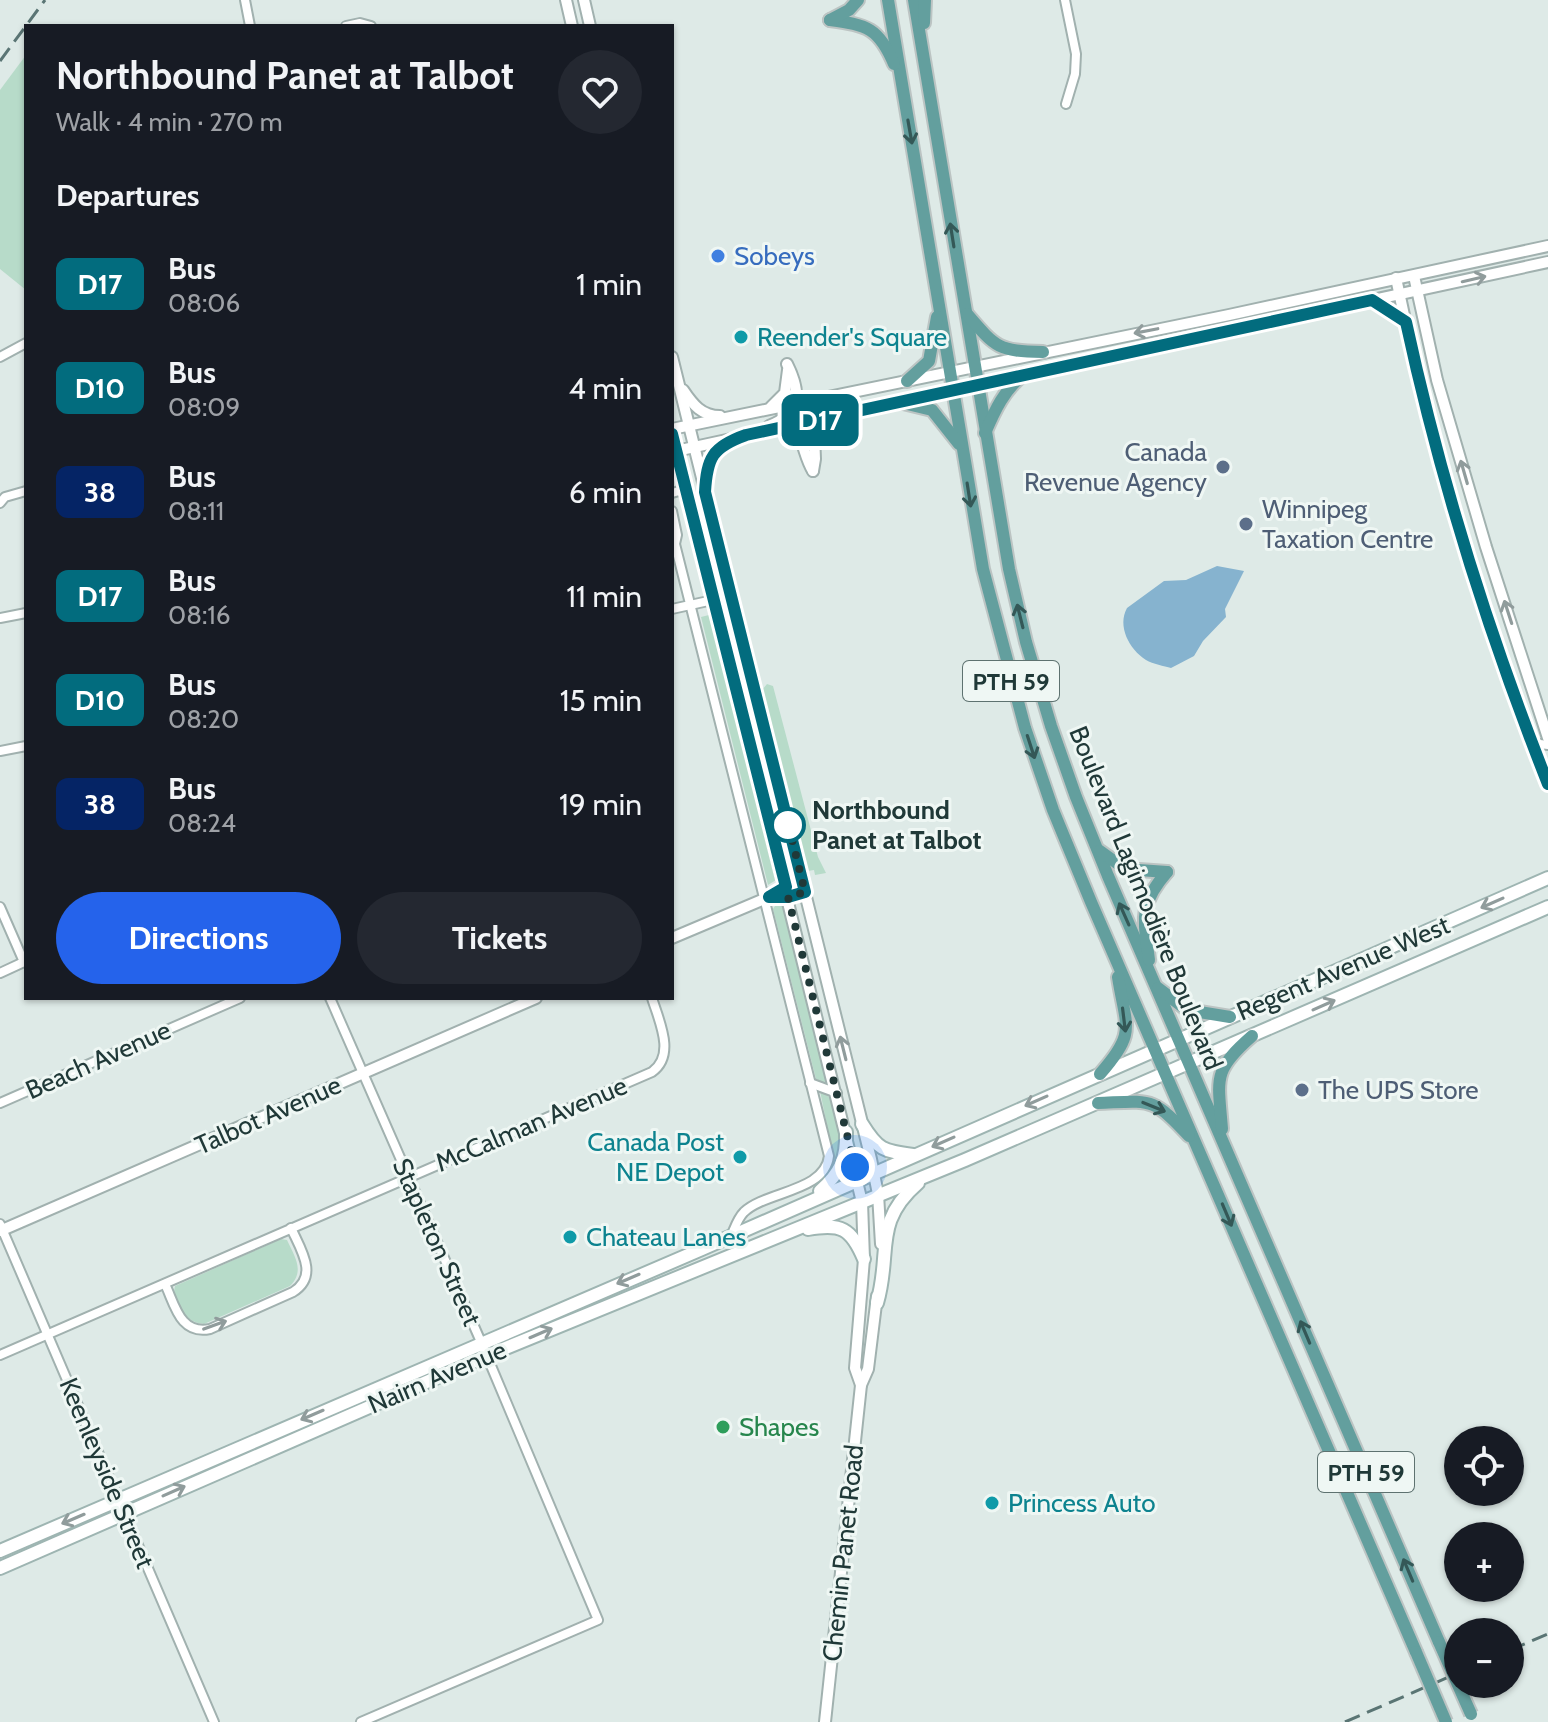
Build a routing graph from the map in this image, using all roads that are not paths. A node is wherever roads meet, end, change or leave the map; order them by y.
1 (245, 0) edge
2 (566, 0) edge
3 (584, 0) edge
4 (858, 0) edge
5 (888, 0) edge
6 (914, 0) edge
7 (925, 0) edge
8 (1065, 0) edge
9 (250, 24) edge
10 (572, 24) edge
11 (590, 24) edge
12 (924, 63) junction
13 (902, 82) junction
14 (1066, 104) dead end
15 (1548, 246) edge
16 (1548, 262) edge
17 (1414, 276) junction
18 (1396, 278) junction
19 (1417, 293) junction
20 (1399, 294) junction
21 (1372, 300) junction
22 (938, 302) junction
23 (965, 312) junction
24 (1229, 315) junction
25 (1406, 322) junction
26 (1234, 329) junction
27 (24, 344) edge
28 (1043, 352) junction
29 (0, 357) edge
30 (674, 366) edge
31 (975, 367) junction
32 (949, 372) junction
33 (1024, 374) junction
34 (677, 380) junction
35 (907, 381) junction
36 (978, 384) junction
37 (884, 387) junction
38 (953, 390) junction
39 (899, 402) junction
40 (794, 404) junction
41 (762, 411) junction
42 (734, 416) junction
43 (832, 417) junction
44 (798, 425) junction
45 (689, 427) junction
46 (674, 431) edge
47 (985, 433) junction
48 (742, 436) junction
49 (674, 441) edge
50 (694, 447) junction
51 (961, 447) junction
52 (676, 451) junction
53 (686, 489) junction
54 (24, 492) edge
55 (674, 492) edge
56 (705, 492) junction
57 (0, 503) edge
58 (674, 521) edge
59 (1486, 547) junction
60 (1468, 553) junction
61 (731, 596) junction
62 (714, 599) junction
63 (690, 605) junction
64 (674, 609) edge
65 (24, 613) edge
66 (0, 618) edge
67 (1530, 678) junction
68 (1510, 686) junction
69 (1545, 722) edge
70 (1548, 738) edge
71 (1532, 743) junction
72 (1548, 745) edge
73 (24, 746) edge
74 (0, 751) edge
75 (1548, 784) edge
76 (1096, 848) junction
77 (1548, 878) edge
78 (804, 887) junction
79 (787, 892) junction
80 (766, 898) junction
81 (0, 907) edge
82 (1548, 907) edge
83 (1436, 928) junction
84 (674, 937) edge
85 (1447, 951) junction
86 (1115, 958) junction
87 (24, 960) edge
88 (24, 962) edge
89 (0, 973) edge
90 (1154, 980) junction
91 (235, 1000) edge
92 (331, 1000) edge
93 (531, 1000) edge
94 (653, 1000) edge
95 (1230, 1017) junction
96 (1252, 1036) junction
97 (1179, 1039) junction
98 (1155, 1050) junction
99 (1189, 1063) junction
100 (363, 1073) junction
101 (1100, 1074) junction
102 (1165, 1074) junction
103 (810, 1083) junction
104 (837, 1093) junction
105 (0, 1103) edge
106 (1098, 1103) junction
107 (862, 1124) junction
108 (846, 1132) junction
109 (1222, 1140) junction
110 (1196, 1143) junction
111 (913, 1155) junction
112 (874, 1172) junction
113 (927, 1175) junction
114 (409, 1177) junction
115 (857, 1179) junction
116 (802, 1185) junction
117 (878, 1194) junction
118 (810, 1200) junction
119 (862, 1202) junction
120 (1, 1228) edge
121 (291, 1228) junction
122 (782, 1233) junction
123 (732, 1234) junction
124 (738, 1251) junction
125 (864, 1259) junction
126 (165, 1284) junction
127 (877, 1303) junction
128 (569, 1304) junction
129 (574, 1318) junction
130 (48, 1334) junction
131 (857, 1337) junction
132 (872, 1339) junction
133 (481, 1342) junction
134 (0, 1355) edge
135 (486, 1356) junction
136 (861, 1385) junction
137 (358, 1395) junction
138 (364, 1409) junction
139 (244, 1444) junction
140 (249, 1458) junction
141 (118, 1500) junction
142 (123, 1513) junction
143 (0, 1551) edge
144 (0, 1568) edge
145 (1472, 1718) edge
146 (214, 1722) edge
147 (361, 1722) edge
148 (825, 1722) edge
149 (1446, 1722) edge

1 - 9 street
2 - 10 street
3 - 11 street
4 - 13 main road
5 - 13 main road, Boulevard Lagimodière Boulevard / PTH 59
6 - 12 main road, Boulevard Lagimodière Boulevard / PTH 59
7 - 12 main road
8 - 14 street
23 -> 12 main road, Boulevard Lagimodière Boulevard / PTH 59
13 -> 22 main road, Boulevard Lagimodière Boulevard / PTH 59
15 - 17 street
19 -> 16 street
17 - 18 street
17 - 19 street
18 - 20 street
18 - 24 street
19 - 20 street
59 -> 19 street
20 - 21 street
20 - 25 street
21 - 25 street
21 - 26 street
22 - 32 main road, Boulevard Lagimodière Boulevard / PTH 59
22 - 35 main road
23 - 28 main road
23 - 31 main road, Boulevard Lagimodière Boulevard / PTH 59
24 - 26 street
24 -> 28 street
25 - 60 street
26 - 33 street
27 - 29 street
28 - 31 street
30 - 34 street, Chemin Panet Road
31 - 32 street
31 - 36 main road, Boulevard Lagimodière Boulevard / PTH 59
32 - 35 street
32 - 38 main road, Boulevard Lagimodière Boulevard / PTH 59
33 - 36 street
33 - 47 main road
34 - 42 street
34 - 45 street, Chemin Panet Road
35 - 37 street
36 - 38 street
36 - 47 main road, Boulevard Lagimodière Boulevard / PTH 59
37 - 40 street
37 - 44 street
38 - 39 street
38 - 51 main road, Boulevard Lagimodière Boulevard / PTH 59
39 - 43 street
39 - 51 main road
40 - 41 street
40 - 41 street
40 - 48 street
41 - 42 street
42 - 45 street
43 - 44 street
43 - 44 street
44 - 48 street
45 - 46 street
45 - 50 street, Chemin Panet Road
76 -> 47 main road, Boulevard Lagimodière Boulevard / PTH 59
48 - 50 street
48 - 56 street
49 - 52 street, Chemin Panet Road
50 - 52 street
50 - 56 street, Chemin Panet Road
51 -> 86 main road, Boulevard Lagimodière Boulevard / PTH 59
52 - 53 street, Chemin Panet Road
53 - 55 street
53 - 62 street, Chemin Panet Road
54 - 57 street
56 - 61 street, Chemin Panet Road
58 - 63 street
59 - 60 street
67 -> 59 street
60 - 68 street
61 - 62 street
61 - 78 street, Chemin Panet Road
62 - 63 street
62 - 79 street, Chemin Panet Road
63 - 64 street
63 - 80 street
65 - 66 street
67 - 68 street
67 - 69 street
68 - 71 street
69 - 70 street
71 - 72 street
71 - 75 street
73 - 74 street
90 -> 76 main road, Boulevard Lagimodière Boulevard / PTH 59
76 - 90 main road
77 -> 83 main road, Regent Avenue West
78 - 79 street
107 -> 78 street, Chemin Panet Road
79 - 80 street
79 - 104 street, Chemin Panet Road
80 - 84 street
80 - 103 street
81 - 87 street
82 - 85 main road, Regent Avenue West
83 - 85 main road
83 - 95 main road, Regent Avenue West
96 -> 85 main road, Regent Avenue West
86 - 98 main road, Boulevard Lagimodière Boulevard / PTH 59
86 -> 101 main road
88 - 89 street
90 - 95 main road
90 - 97 main road, Boulevard Lagimodière Boulevard / PTH 59
91 - 105 street, Beach Avenue
92 - 100 street, Stapleton Street
93 - 100 street, Talbot Avenue
94 - 114 street, McCalman Avenue
95 - 97 main road, Regent Avenue West
96 - 99 main road, Regent Avenue West
96 - 109 main road
97 - 98 main road, Regent Avenue West
97 - 99 main road, Boulevard Lagimodière Boulevard / PTH 59
98 - 101 main road, Regent Avenue West
98 - 102 main road, Boulevard Lagimodière Boulevard / PTH 59
99 - 102 main road, Regent Avenue West
99 - 109 main road, Boulevard Lagimodière Boulevard / PTH 59
100 - 114 street, Stapleton Street
100 - 120 street, Talbot Avenue
101 -> 111 main road, Regent Avenue West
102 - 106 main road, Regent Avenue West
102 - 110 main road, Boulevard Lagimodière Boulevard / PTH 59
103 - 104 street
103 - 116 street
104 - 108 street, Chemin Panet Road
106 -> 110 main road
106 - 113 main road, Regent Avenue West
107 - 111 main road
107 - 112 street, Chemin Panet Road
108 - 115 street, Chemin Panet Road
108 - 118 main road
145 -> 109 main road, Boulevard Lagimodière Boulevard / PTH 59, bridge
110 -> 149 main road, Boulevard Lagimodière Boulevard / PTH 59, bridge
111 - 112 main road, Regent Avenue West
112 - 115 main road, Nairn Avenue
112 - 117 street, Chemin Panet Road
113 - 117 main road, Regent Avenue West
113 - 127 main road
114 - 121 street, McCalman Avenue
114 - 133 street, Stapleton Street
115 - 118 main road, Nairn Avenue
115 - 119 street, Chemin Panet Road
116 - 118 street
116 - 123 street
117 - 119 main road, Nairn Avenue
117 - 127 street, Chemin Panet Road
118 - 123 main road, Nairn Avenue
119 - 122 main road, Nairn Avenue
119 - 125 street, Chemin Panet Road
120 - 130 street, Keenleyside Street
121 - 126 street, McCalman Avenue
126 -> 121 street
122 - 124 main road, Nairn Avenue
122 - 125 main road
123 - 124 main road
123 -> 128 main road, Nairn Avenue
124 - 129 main road, Nairn Avenue
125 - 131 street, Chemin Panet Road
126 - 130 street, McCalman Avenue
127 - 132 street, Chemin Panet Road
128 - 129 main road
128 - 133 main road, Nairn Avenue
135 -> 129 main road, Nairn Avenue
130 - 134 street, McCalman Avenue
130 - 141 street, Keenleyside Street
131 - 132 street
131 - 136 street, Chemin Panet Road
132 - 136 street, Chemin Panet Road
133 - 135 street, Stapleton Street
133 - 137 main road, Nairn Avenue
135 - 138 main road, Nairn Avenue
135 - 147 street, Stapleton Street
136 - 148 street, Chemin Panet Road
137 - 138 main road
137 -> 139 main road, Nairn Avenue
138 - 140 main road, Nairn Avenue
139 - 140 main road
139 - 141 main road, Nairn Avenue
142 -> 140 main road, Nairn Avenue
141 - 142 street, Keenleyside Street
141 -> 143 main road, Nairn Avenue
142 - 144 main road, Nairn Avenue
142 - 146 street, Keenleyside Street

